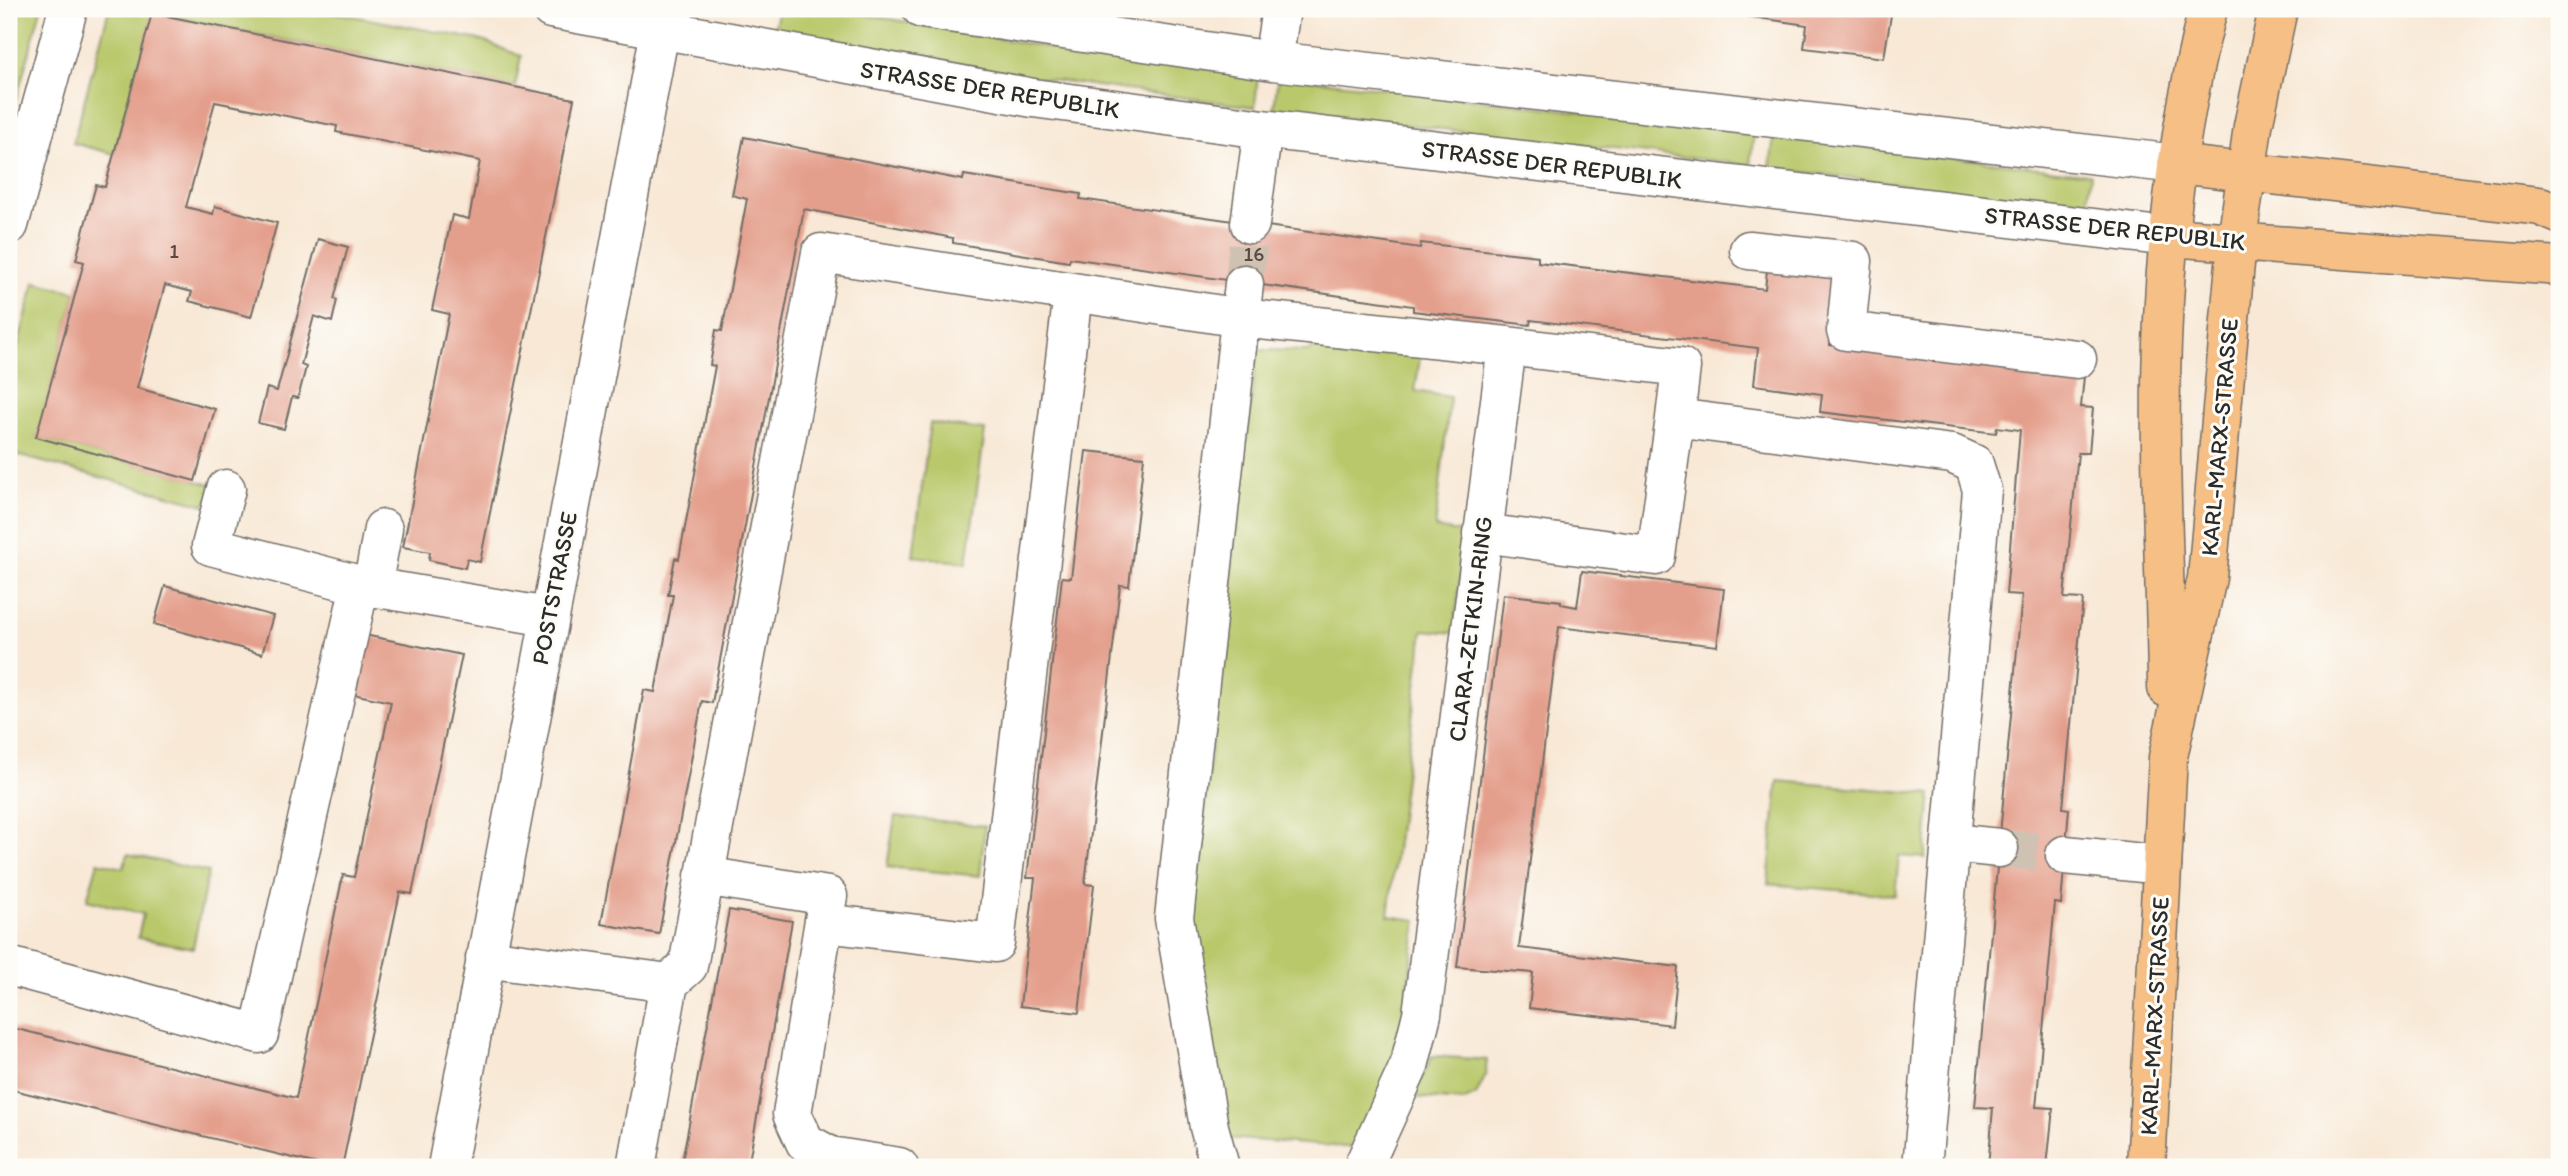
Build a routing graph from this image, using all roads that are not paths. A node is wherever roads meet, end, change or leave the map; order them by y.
1 (68, 9) edge
2 (551, 9) edge
3 (922, 9) edge
4 (1280, 9) edge
5 (2208, 9) edge
6 (2278, 9) edge
7 (662, 20) edge
8 (1273, 61) junction
9 (1263, 130) junction
10 (2177, 164) junction
11 (2246, 171) junction
12 (2559, 214) edge
13 (1250, 224) tunnel mouth
14 (9, 225) edge
15 (2169, 237) junction
16 (2237, 241) junction
17 (1749, 250) dead end
18 (2559, 266) edge
19 (1073, 293) junction
20 (1242, 301) junction
21 (1507, 346) junction
22 (2077, 359) dead end
23 (1675, 418) junction
24 (226, 488) dead end
25 (383, 529) dead end
26 (1482, 533) junction
27 (366, 586) junction
28 (548, 617) junction
29 (2168, 757) junction
30 (1951, 844) junction
31 (1999, 848) tunnel mouth
32 (2065, 855) tunnel mouth
33 (2162, 865) junction
34 (704, 876) junction
35 (824, 923) junction
36 (485, 958) junction
37 (9, 966) edge
38 (669, 983) junction
39 (447, 1167) edge
40 (636, 1167) edge
41 (899, 1167) edge
42 (1220, 1167) edge
43 (1363, 1167) edge
44 (1922, 1167) edge
45 (2146, 1167) edge

1 - 14 street
2 - 7 street, STRASSE DER REPUBLIK
3 - 8 street
4 - 8 street
5 - 10 main road
6 - 11 main road, KARL-MARX-STRASSE
7 - 9 street, STRASSE DER REPUBLIK
7 - 28 street, POSTSTRASSE
8 - 10 street
9 - 13 street
9 - 15 street, STRASSE DER REPUBLIK
10 - 11 main road
10 - 15 main road
11 - 12 main road
11 - 16 main road, KARL-MARX-STRASSE
15 - 16 main road, STRASSE DER REPUBLIK
15 - 29 main road
16 - 18 main road, STRASSE DER REPUBLIK
16 - 29 main road, KARL-MARX-STRASSE
17 - 22 street
19 - 20 street
19 - 34 street
19 - 35 street
20 - 21 street
20 - 42 street
21 - 23 street
21 - 26 street, CLARA-ZETKIN-RING
23 - 26 street
23 - 30 street
24 - 27 street
25 - 27 street
26 - 43 street, CLARA-ZETKIN-RING
27 - 28 street
27 - 37 street
28 - 36 street, POSTSTRASSE
29 - 33 main road, KARL-MARX-STRASSE
30 - 31 street
30 - 44 street
32 - 33 street, KARL-MARX-STRASSE
33 - 45 main road, KARL-MARX-STRASSE
34 - 35 street
34 - 38 street
35 - 41 street
36 - 38 street
36 - 39 street, POSTSTRASSE
38 - 40 street

